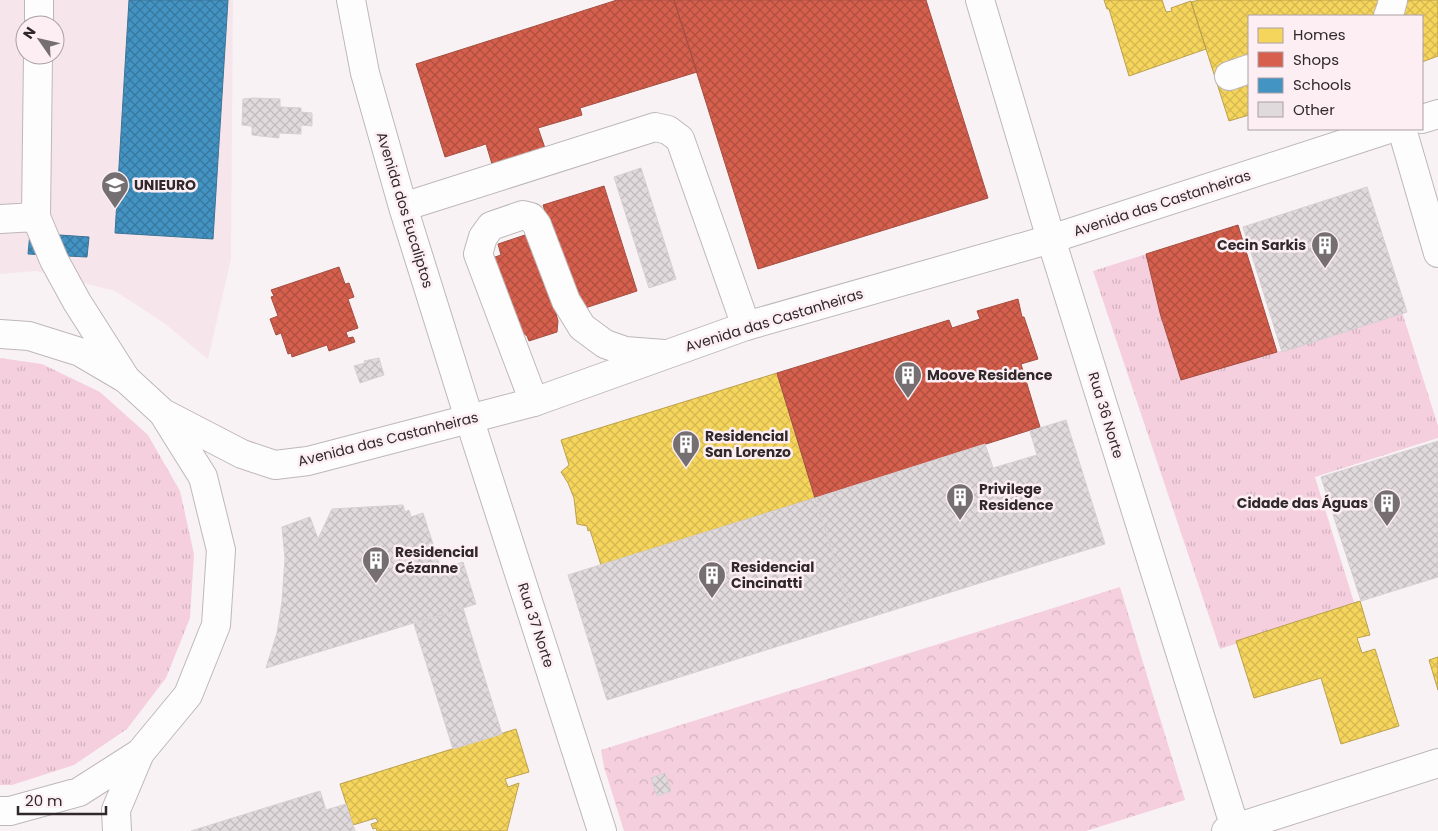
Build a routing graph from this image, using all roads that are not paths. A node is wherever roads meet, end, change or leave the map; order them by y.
1 (39, 0) edge
2 (350, 0) edge
3 (980, 0) edge
4 (1393, 0) edge
5 (39, 15) edge
6 (1388, 15) edge
7 (38, 65) edge
8 (1438, 114) edge
9 (1423, 119) edge
10 (1386, 130) edge
11 (1402, 130) edge
12 (403, 207) junction
13 (1432, 211) edge
14 (36, 218) junction
15 (0, 219) edge
16 (1051, 239) junction
17 (1438, 254) edge
18 (746, 326) junction
19 (0, 334) edge
20 (664, 354) junction
21 (126, 378) junction
22 (534, 402) junction
23 (164, 413) junction
24 (469, 418) junction
25 (140, 753) junction
26 (1438, 763) edge
27 (0, 811) edge
28 (1232, 830) edge
29 (117, 831) edge
30 (602, 831) edge

1 - 5 main road
2 - 12 main road, Avenida dos Eucaliptos
3 - 16 main road, Rua 36 Norte
4 - 6 main road
7 - 14 main road
8 - 9 main road
10 - 16 main road, Avenida das Castanheiras
11 - 13 main road
12 - 18 main road
12 - 24 main road, Avenida dos Eucaliptos
13 - 17 main road
14 - 15 main road
14 - 21 main road
16 - 18 main road, Avenida das Castanheiras
16 - 28 main road, Rua 36 Norte
18 - 20 main road, Avenida das Castanheiras
19 - 21 main road
20 - 22 main road, Avenida das Castanheiras
20 - 22 main road
21 - 23 main road
22 - 24 main road, Avenida das Castanheiras
23 - 24 main road, Avenida das Castanheiras
23 - 25 main road
24 - 30 main road, Rua 37 Norte
25 - 27 main road
25 - 29 main road
26 - 28 main road

